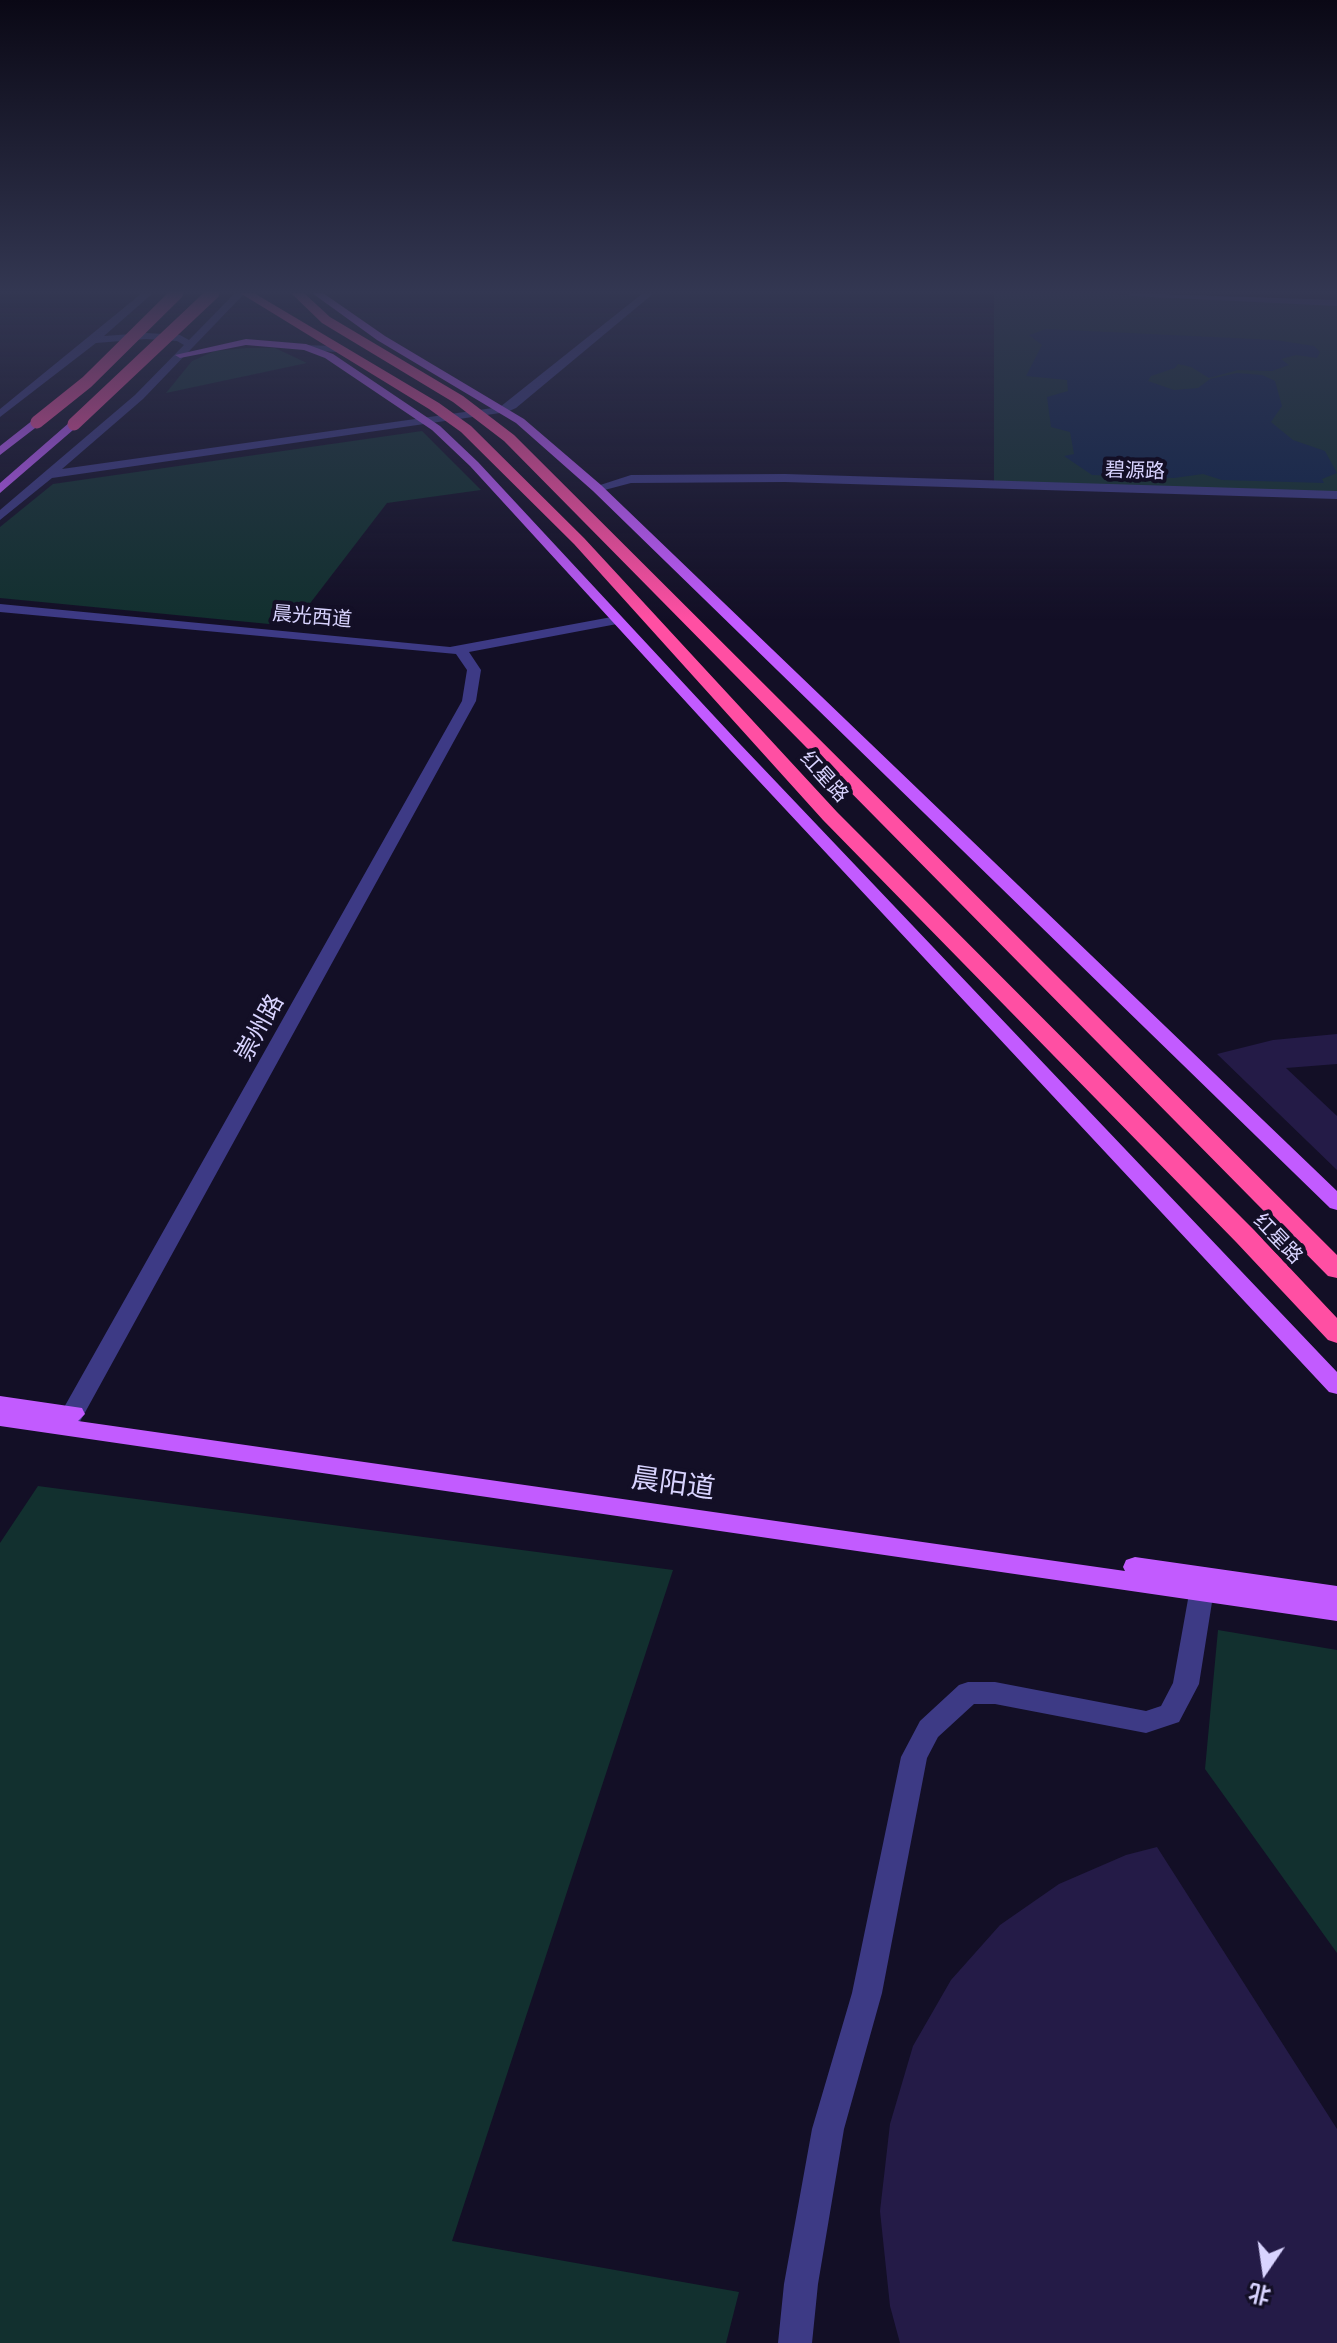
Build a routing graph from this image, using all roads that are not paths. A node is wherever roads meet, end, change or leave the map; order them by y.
1 (62, 402) edge
2 (98, 402) edge
3 (132, 402) edge
4 (404, 402) edge
5 (444, 402) edge
6 (444, 402) edge
7 (455, 402) edge
8 (516, 402) edge
9 (503, 410) junction
10 (469, 415) junction
11 (37, 422) joint
12 (427, 422) junction
13 (74, 424) joint
14 (0, 452) edge
15 (46, 475) junction
16 (597, 488) junction
17 (0, 489) edge
18 (1337, 495) edge
19 (0, 516) edge
20 (0, 608) edge
21 (617, 620) junction
22 (460, 649) junction
23 (1337, 1203) edge
24 (1337, 1270) edge
25 (1337, 1334) edge
26 (1337, 1386) edge
27 (0, 1404) edge
28 (0, 1418) edge
29 (69, 1420) junction
30 (1203, 1584) junction
31 (1337, 1596) edge
32 (1337, 1611) edge
33 (795, 2343) edge

1 - 11 highway, bridge
2 - 13 highway, bridge
3 - 15 street
4 - 12 main road
5 - 10 highway, 红星路
6 - 10 highway, 红星路
7 - 10 main road
8 - 9 street
9 - 10 main road
9 - 16 main road
10 - 12 highway
10 - 24 highway, 红星路
10 - 25 highway, 红星路
11 - 14 main road
12 - 15 street
12 - 21 main road
13 - 17 main road
15 - 19 street
16 - 18 street, 碧源路
16 - 23 main road
20 - 22 street, 晨光西道
21 - 22 street, 晨光西道
21 - 26 main road
22 - 29 street, 崇州路
27 - 29 main road, 晨阳道
28 - 29 main road, 晨阳道
29 - 30 main road, 晨阳道
30 - 31 main road, 晨阳道
30 - 32 main road, 晨阳道
30 - 33 street

